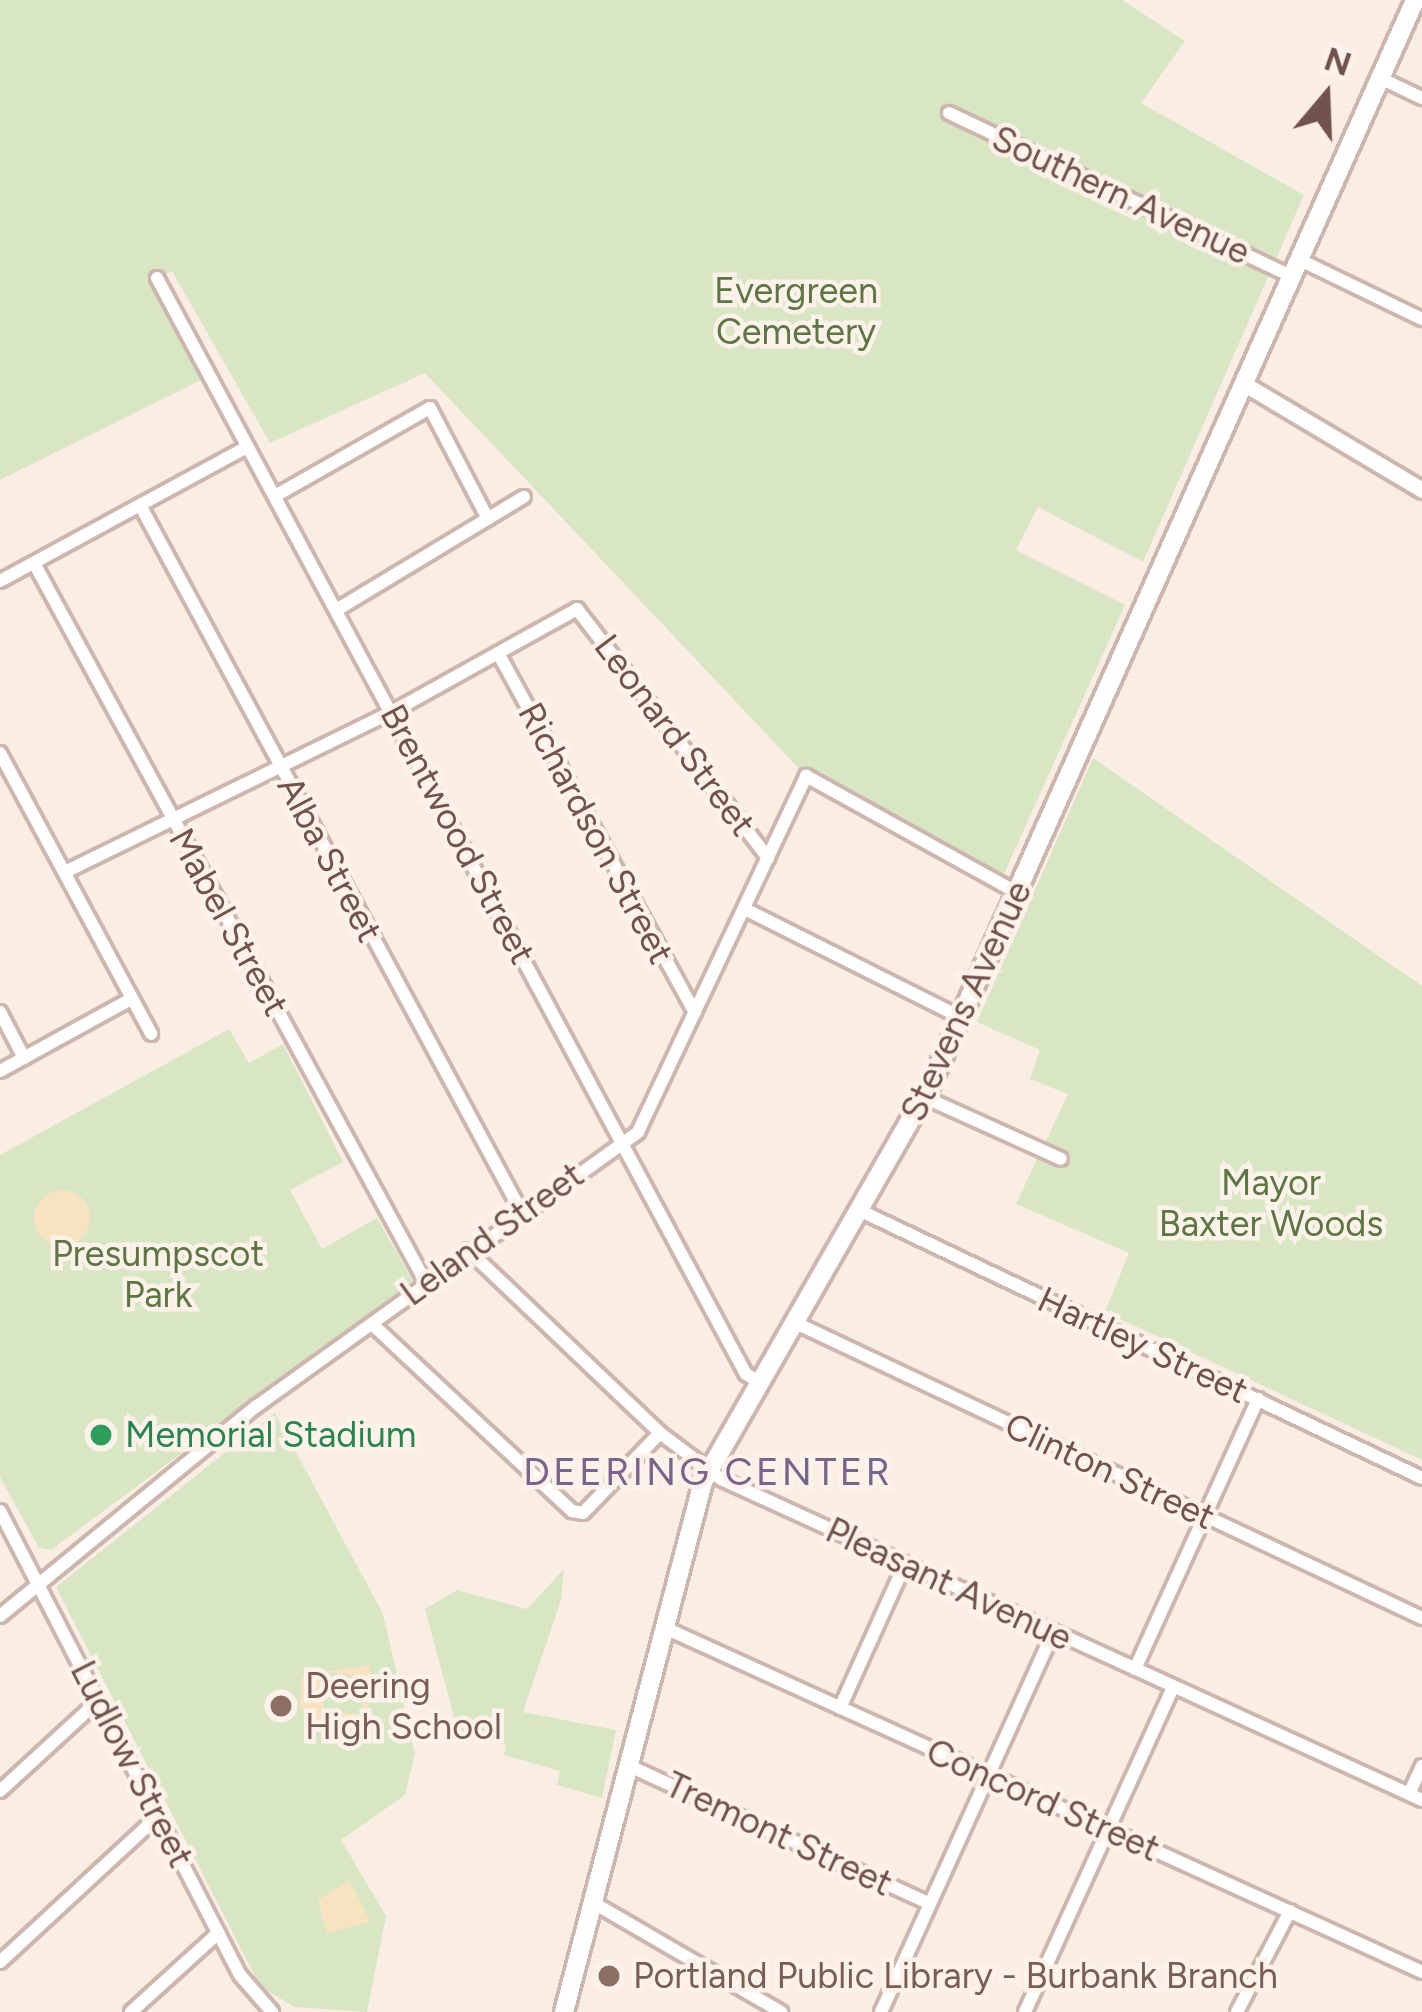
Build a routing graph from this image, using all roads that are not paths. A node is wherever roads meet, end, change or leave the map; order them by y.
1 (1415, 0) edge
2 (1381, 78) junction
3 (1422, 98) edge
4 (949, 113) dead end
5 (1297, 268) junction
6 (157, 278) dead end
7 (1422, 320) edge
8 (1246, 385) junction
9 (247, 447) junction
10 (1422, 490) edge
11 (275, 496) junction
12 (524, 497) dead end
13 (140, 505) junction
14 (488, 518) junction
15 (34, 563) junction
16 (0, 580) edge
17 (338, 609) junction
18 (498, 652) junction
19 (392, 712) junction
20 (0, 753) edge
21 (279, 765) junction
22 (173, 820) junction
23 (767, 858) junction
24 (65, 872) junction
25 (1016, 892) junction
26 (745, 909) junction
27 (131, 1000) junction
28 (0, 1012) edge
29 (695, 1012) junction
30 (960, 1017) junction
31 (151, 1034) dead end
32 (24, 1058) junction
33 (0, 1071) edge
34 (924, 1097) junction
35 (625, 1140) junction
36 (1061, 1159) dead end
37 (521, 1211) junction
38 (863, 1212) junction
39 (468, 1250) junction
40 (425, 1281) junction
41 (372, 1324) junction
42 (798, 1324) junction
43 (762, 1384) junction
44 (1258, 1399) junction
45 (659, 1433) junction
46 (708, 1471) junction
47 (1422, 1478) edge
48 (0, 1511) edge
49 (1207, 1516) junction
50 (905, 1564) junction
51 (39, 1582) junction
52 (0, 1616) edge
53 (1422, 1618) edge
54 (663, 1627) junction
55 (1053, 1632) junction
56 (1135, 1669) junction
57 (1173, 1687) junction
58 (99, 1700) junction
59 (840, 1708) junction
60 (628, 1765) junction
61 (1422, 1766) edge
62 (988, 1774) junction
63 (0, 1791) edge
64 (1415, 1797) edge
65 (158, 1816) junction
66 (1108, 1830) junction
67 (592, 1902) junction
68 (930, 1904) junction
69 (1290, 1911) junction
70 (218, 1933) junction
71 (0, 1962) edge
72 (1422, 1972) edge
73 (131, 2012) edge
74 (272, 2012) edge
75 (565, 2012) edge
76 (781, 2012) edge
77 (881, 2012) edge
78 (1025, 2012) edge
79 (1237, 2012) edge

1 - 2 main road, Stevens Avenue
2 - 3 street
2 - 5 main road, Stevens Avenue
4 - 5 street, Southern Avenue
5 - 7 street, Southern Avenue
5 - 8 main road, Stevens Avenue
6 - 9 street, Brentwood Street
8 - 10 street
8 - 25 main road, Stevens Avenue
9 - 11 street, Brentwood Street
9 - 13 street
11 - 14 street
11 - 17 street, Brentwood Street
12 - 14 street
13 - 15 street
13 - 21 street, Alba Street
14 - 17 street
15 - 16 street
15 - 22 street, Mabel Street
17 - 19 street, Brentwood Street
18 - 19 street
18 - 23 street, Leonard Street
18 - 29 street, Richardson Street
19 - 21 street
19 - 35 street, Brentwood Street
20 - 24 street
21 - 22 street
21 - 37 street, Alba Street
22 - 24 street
22 - 40 street, Mabel Street
23 - 25 street, Leland Street
23 - 26 street, Leland Street
24 - 27 street
25 - 30 main road, Stevens Avenue
26 - 29 street, Leland Street
26 - 30 street
27 - 31 street
27 - 32 street
28 - 32 street
29 - 35 street, Leland Street
30 - 34 main road, Stevens Avenue
32 - 33 street
34 - 36 street
34 - 38 main road, Stevens Avenue
35 - 37 street, Leland Street
35 - 43 street, Brentwood Street
37 - 39 street, Leland Street
38 - 42 main road, Stevens Avenue
38 - 44 street, Hartley Street
39 - 40 street, Leland Street
39 - 45 street, Pleasant Avenue
40 - 41 street, Leland Street
41 - 45 street
41 - 51 street, Leland Street
42 - 43 main road, Stevens Avenue
42 - 49 street, Clinton Street
43 - 46 main road, Stevens Avenue
44 - 47 street, Hartley Street
44 - 49 street
45 - 46 street, Pleasant Avenue
46 - 50 street, Pleasant Avenue
46 - 54 main road, Stevens Avenue
48 - 51 street, Ludlow Street
49 - 53 street, Clinton Street
49 - 56 street
50 - 55 street, Pleasant Avenue
50 - 59 street
51 - 52 street, Leland Street
51 - 58 street, Ludlow Street
54 - 59 street, Concord Street
54 - 60 main road, Stevens Avenue
55 - 56 street, Pleasant Avenue
55 - 62 street
56 - 57 street, Pleasant Avenue
57 - 64 street, Pleasant Avenue
57 - 66 street
58 - 63 street
58 - 65 street, Ludlow Street
59 - 62 street, Concord Street
60 - 67 main road, Stevens Avenue
60 - 68 street, Tremont Street
61 - 64 street
62 - 66 street, Concord Street
62 - 68 street
65 - 70 street, Ludlow Street
65 - 71 street
66 - 69 street, Concord Street
66 - 78 street
67 - 75 main road, Stevens Avenue
67 - 76 street
68 - 77 street
69 - 72 street, Concord Street
69 - 79 street
70 - 73 street
70 - 74 street, Ludlow Street

